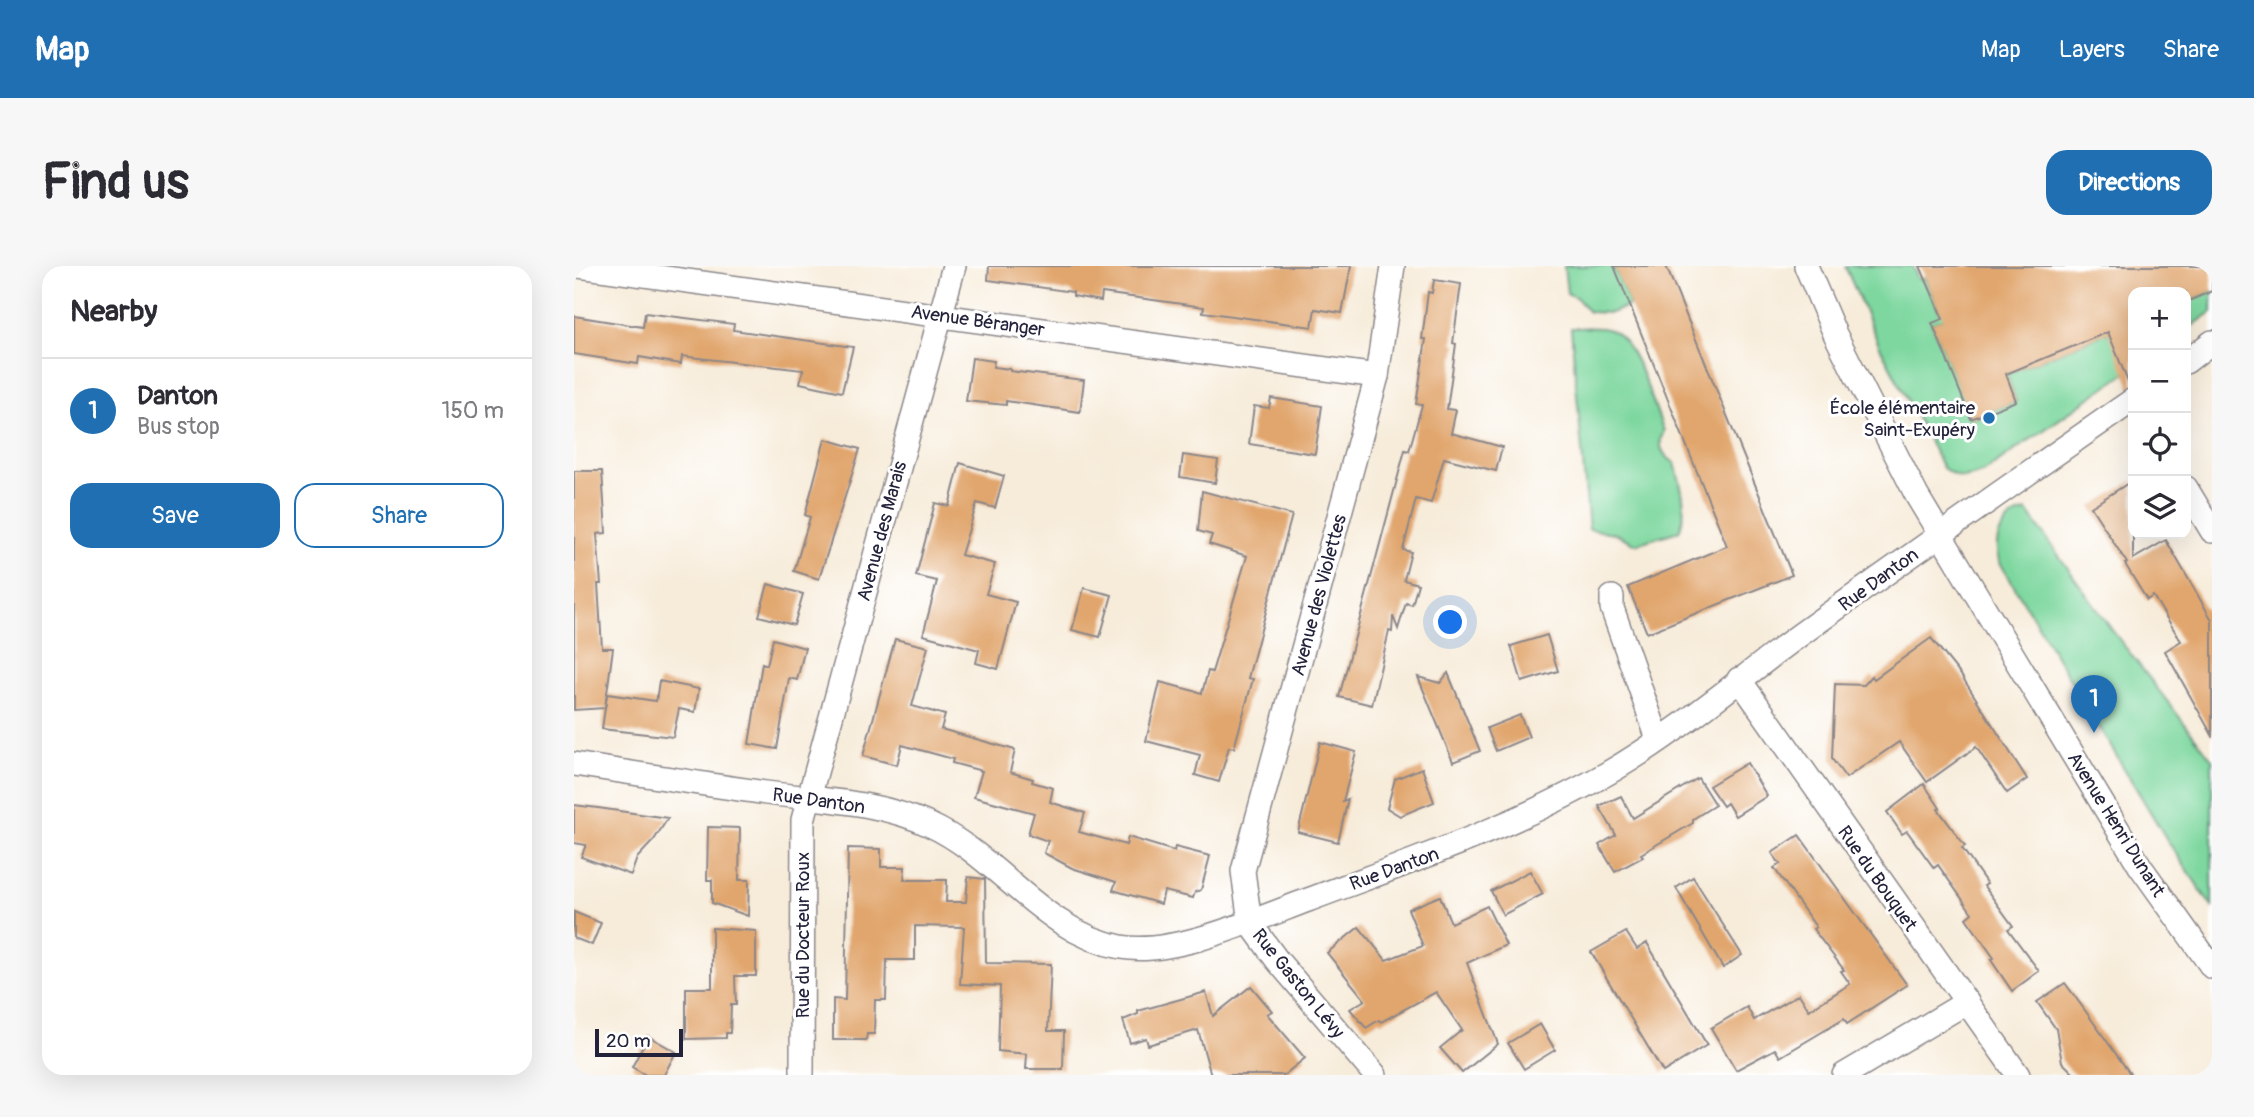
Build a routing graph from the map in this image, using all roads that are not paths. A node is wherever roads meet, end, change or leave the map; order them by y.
1 (579, 266) edge
2 (954, 266) edge
3 (1393, 266) edge
4 (1806, 266) edge
5 (940, 315) junction
6 (2212, 342) edge
7 (2191, 358) edge
8 (1377, 376) junction
9 (2128, 404) edge
10 (2191, 496) edge
11 (2212, 531) edge
12 (1942, 534) junction
13 (1612, 597) dead end
14 (1739, 679) junction
15 (1658, 740) junction
16 (574, 764) edge
17 (809, 796) junction
18 (1250, 923) junction
19 (2212, 967) edge
20 (1966, 1002) junction
21 (802, 1075) edge
22 (1375, 1075) edge
23 (1844, 1075) edge
24 (2018, 1075) edge

1 - 5 street, Avenue Béranger
2 - 5 street, Avenue des Marais
3 - 8 street, Avenue des Violettes
4 - 12 street, Avenue Henri Dunant
5 - 8 street, Avenue Béranger
5 - 17 street, Avenue des Marais
6 - 7 street
8 - 18 street, Avenue des Violettes
9 - 12 street, Rue Danton
10 - 11 street
12 - 14 street, Rue Danton
12 - 19 street, Avenue Henri Dunant
13 - 15 street
14 - 15 street, Rue Danton
14 - 20 street, Rue du Bouquet
15 - 18 street, Rue Danton
16 - 17 street, Rue Danton
17 - 18 street, Rue Danton
17 - 21 street, Rue du Docteur Roux
18 - 22 street, Rue Gaston Lévy
20 - 23 street
20 - 24 street, Rue du Bouquet

